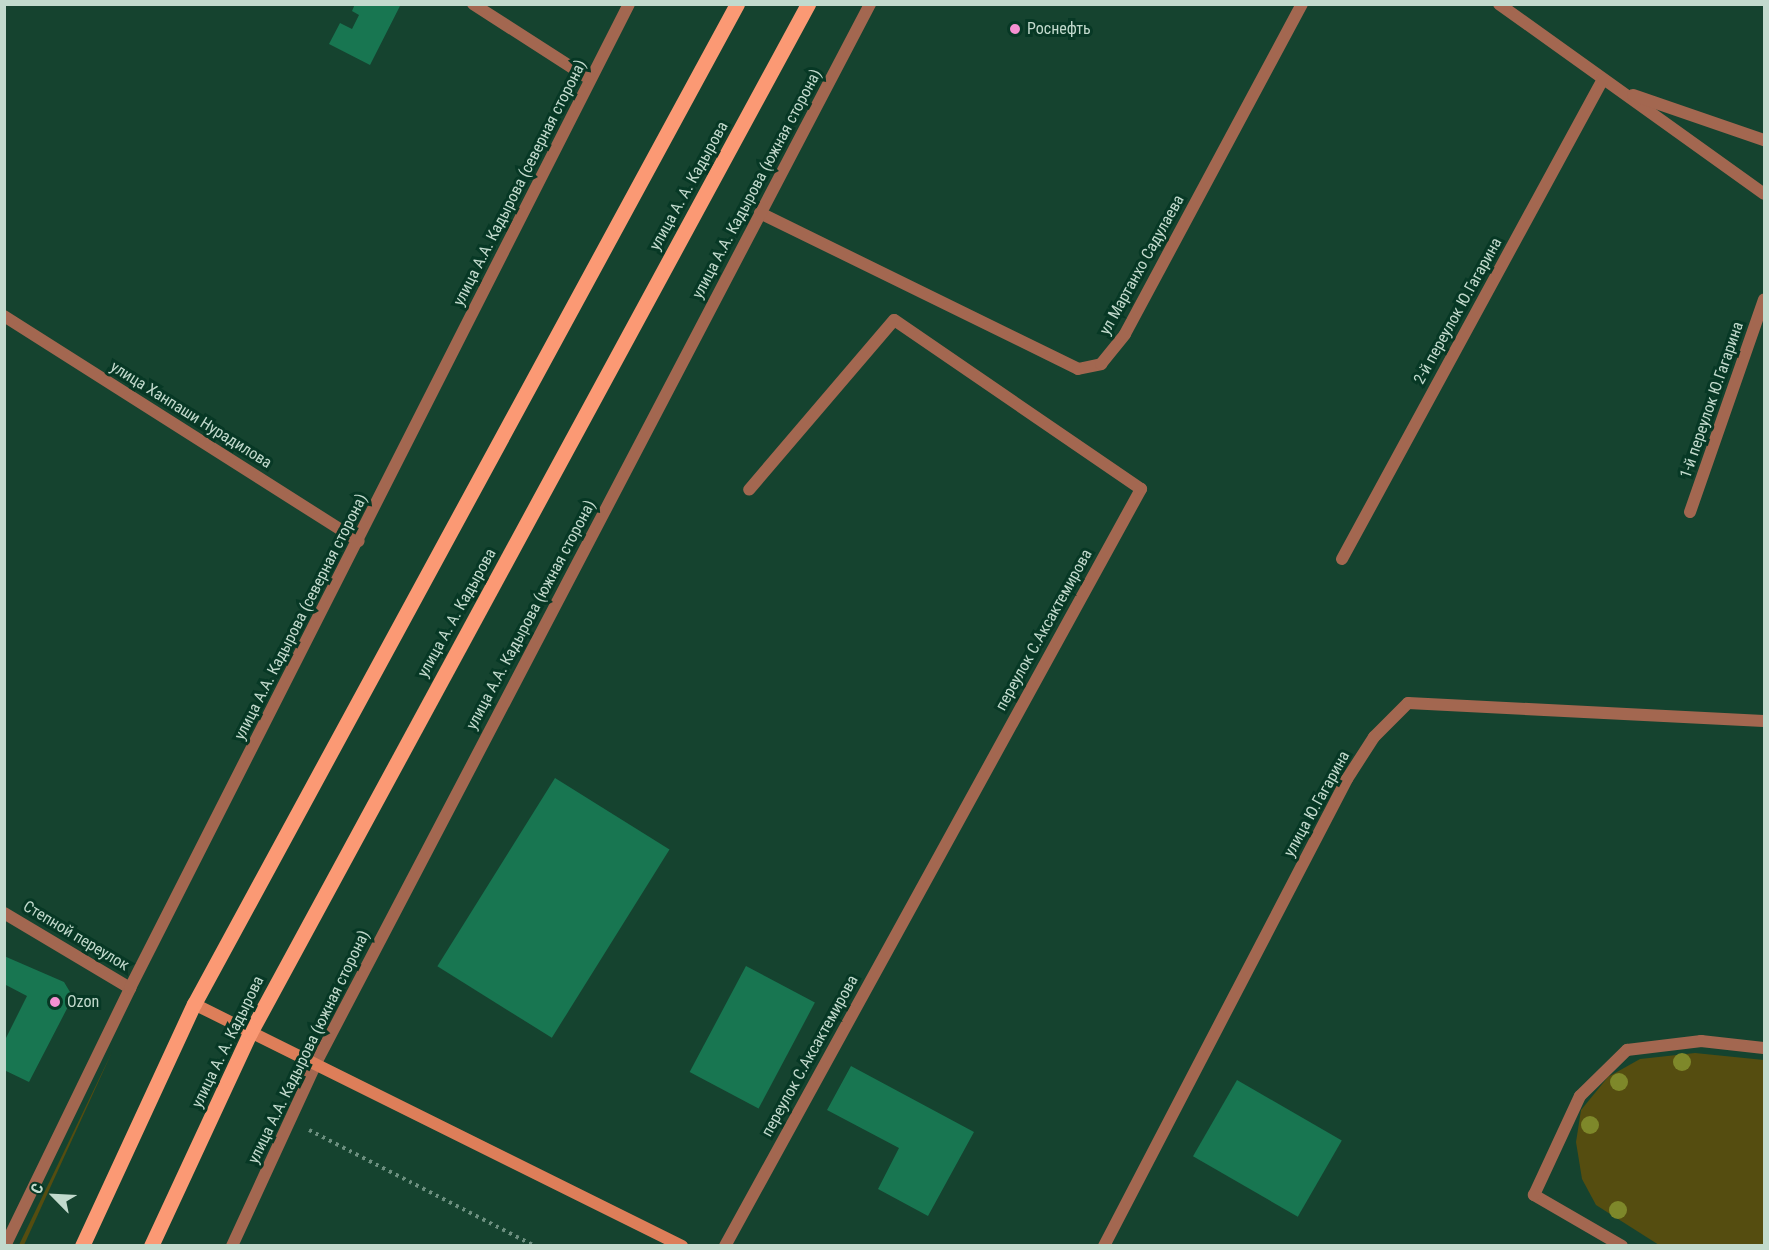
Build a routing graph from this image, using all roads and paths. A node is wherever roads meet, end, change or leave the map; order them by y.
1 (473, 4) edge
2 (629, 4) edge
3 (737, 4) edge
4 (808, 4) edge
5 (870, 4) edge
6 (1302, 4) edge
7 (1499, 4) edge
8 (590, 79) junction
9 (1603, 79) junction
10 (1620, 91) junction
11 (1764, 140) edge
12 (1764, 194) edge
13 (760, 213) junction
14 (1764, 298) edge
15 (4, 316) edge
16 (749, 490) dead end
17 (1690, 512) dead end
18 (359, 541) junction
19 (1342, 559) dead end
20 (1764, 721) edge
21 (4, 912) edge
22 (130, 988) junction
23 (194, 1004) junction
24 (250, 1033) junction
25 (1764, 1047) edge
26 (317, 1061) junction
27 (290, 1120) junction
28 (5, 1245) edge
29 (82, 1245) edge
30 (151, 1245) edge
31 (232, 1245) edge
32 (535, 1245) edge
33 (682, 1245) edge
34 (725, 1245) edge
35 (1104, 1245) edge
36 (1622, 1245) edge

1 - 8 street
2 - 8 street, улица А.А. Кадырова (северная сторона)
3 - 23 main road
4 - 24 main road, улица А. А. Кадырова
5 - 13 street, улица А.А. Кадырова (южная сторона)
6 - 13 street, ул Мартанхо Садулаева
7 - 9 street
8 - 18 street, улица А.А. Кадырова (северная сторона)
9 - 10 street
9 - 19 street, 2-й переулок Ю.Гагарина
10 - 11 street
10 - 12 street
13 - 26 street, улица А.А. Кадырова (южная сторона)
14 - 17 street, 1-й переулок Ю.Гагарина
15 - 18 street, улица Ханпаши Нурадилова
16 - 34 street, переулок С.Аксактемирова
18 - 22 street, улица А.А. Кадырова (северная сторона)
20 - 35 street, улица Ю.Гагарина
21 - 22 street, Степной переулок
22 - 28 street, улица А.А. Кадырова (северная сторона)
23 - 24 street
23 - 29 main road
24 - 26 street
24 - 30 main road, улица А. А. Кадырова
25 - 36 street
26 - 27 street, улица А.А. Кадырова (южная сторона)
26 - 33 street
27 - 31 street, улица А.А. Кадырова (южная сторона)
27 - 32 path

